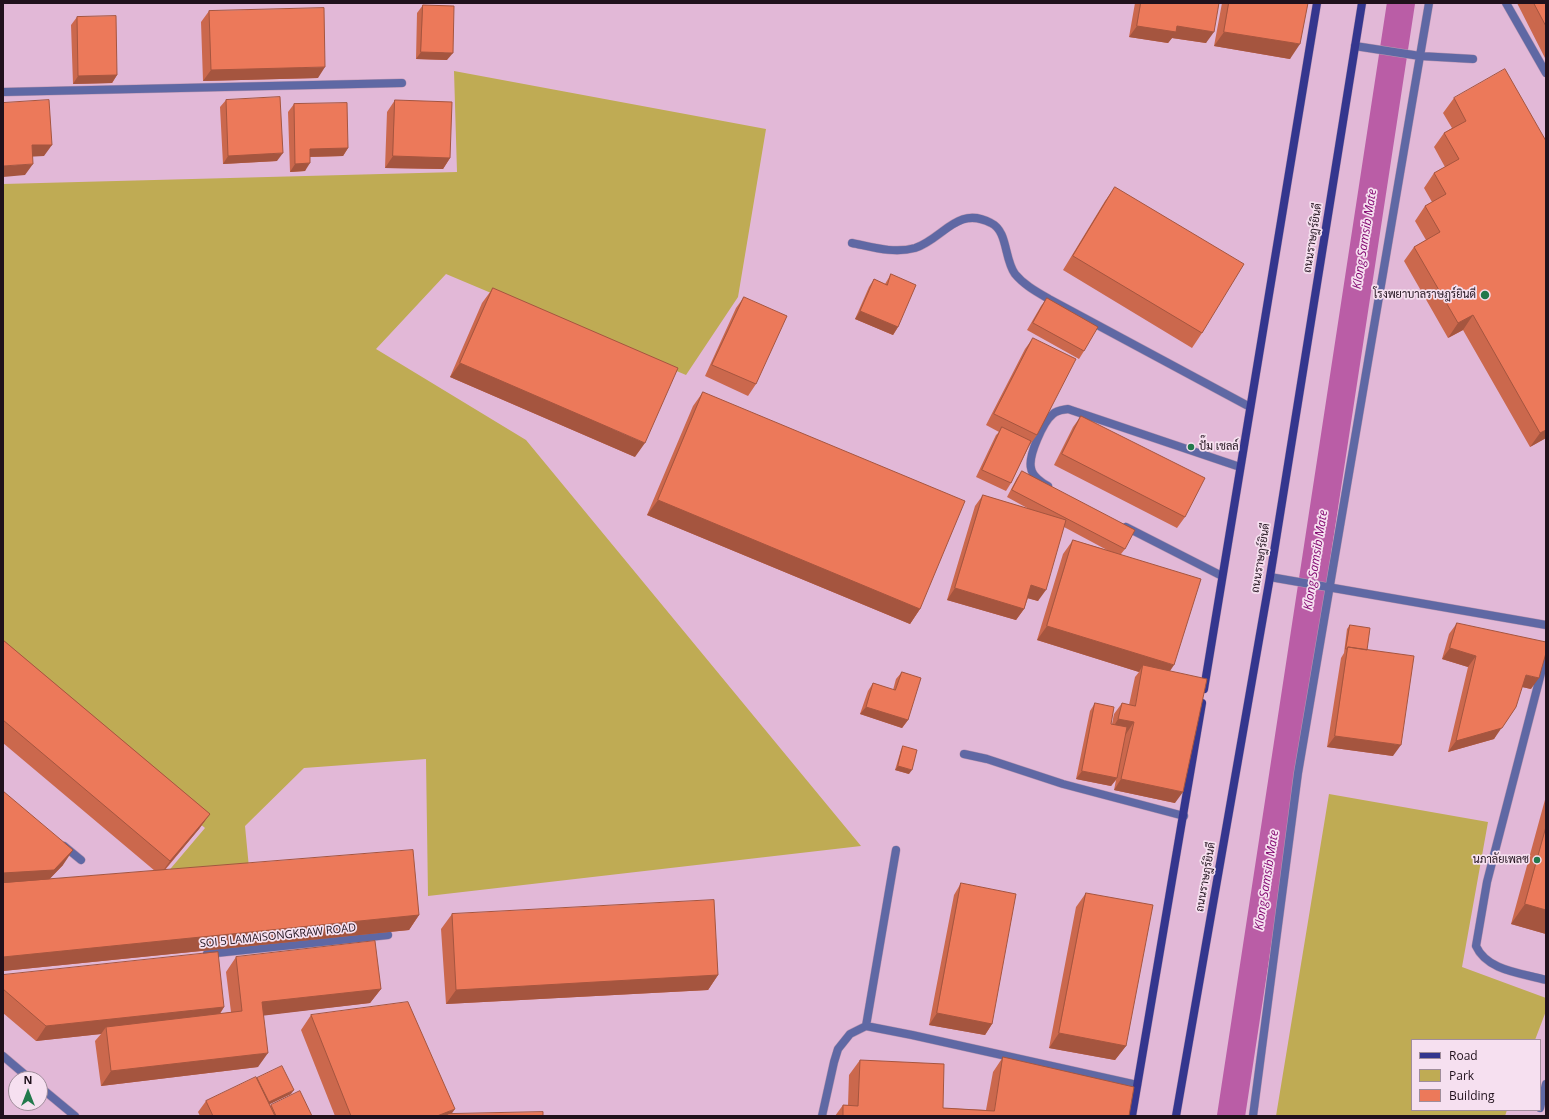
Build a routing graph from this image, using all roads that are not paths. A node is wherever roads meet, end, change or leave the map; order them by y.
1 (1317, 3) edge
2 (1362, 3) edge
3 (1429, 3) edge
4 (1506, 3) edge
5 (1355, 46) junction
6 (1420, 56) junction
7 (1473, 59) dead end
8 (1546, 73) edge
9 (402, 83) dead end
10 (3, 92) edge
11 (852, 243) dead end
12 (1250, 407) junction
13 (1240, 467) junction
14 (1059, 491) edge
15 (1115, 521) edge
16 (1222, 576) junction
17 (1270, 577) junction
18 (1329, 587) junction
19 (1546, 624) edge
20 (1546, 654) edge
21 (964, 754) dead end
22 (1184, 816) junction
23 (57, 840) edge
24 (896, 850) dead end
25 (80, 860) dead end
26 (388, 935) edge
27 (199, 955) edge
28 (1546, 980) edge
29 (866, 1026) junction
30 (3, 1056) edge
31 (21, 1071) edge
32 (1546, 1084) edge
33 (1137, 1085) junction
34 (48, 1094) edge
35 (1541, 1105) edge
36 (75, 1116) edge
37 (822, 1116) edge
38 (1132, 1116) edge
39 (1176, 1116) edge
40 (1252, 1116) edge

1 - 12 main road
2 - 5 main road, ถนนราษฎร์ยินดี
3 - 6 street
4 - 8 street
5 - 6 street
5 - 17 main road, ถนนราษฎร์ยินดี
6 - 7 street
6 - 18 street
9 - 10 street
11 - 12 street
12 - 13 main road
13 - 14 street
13 - 16 main road
15 - 16 street
16 - 22 main road
17 - 18 street
17 - 39 main road, ถนนราษฎร์ยินดี
18 - 19 street
18 - 40 street
20 - 28 street
21 - 22 street
22 - 33 main road
23 - 25 street
24 - 29 street
26 - 27 street, SOI 5 LAMAISONGKRAW ROAD
29 - 33 street
29 - 37 street
30 - 31 street
32 - 35 street
33 - 38 main road
34 - 36 street

